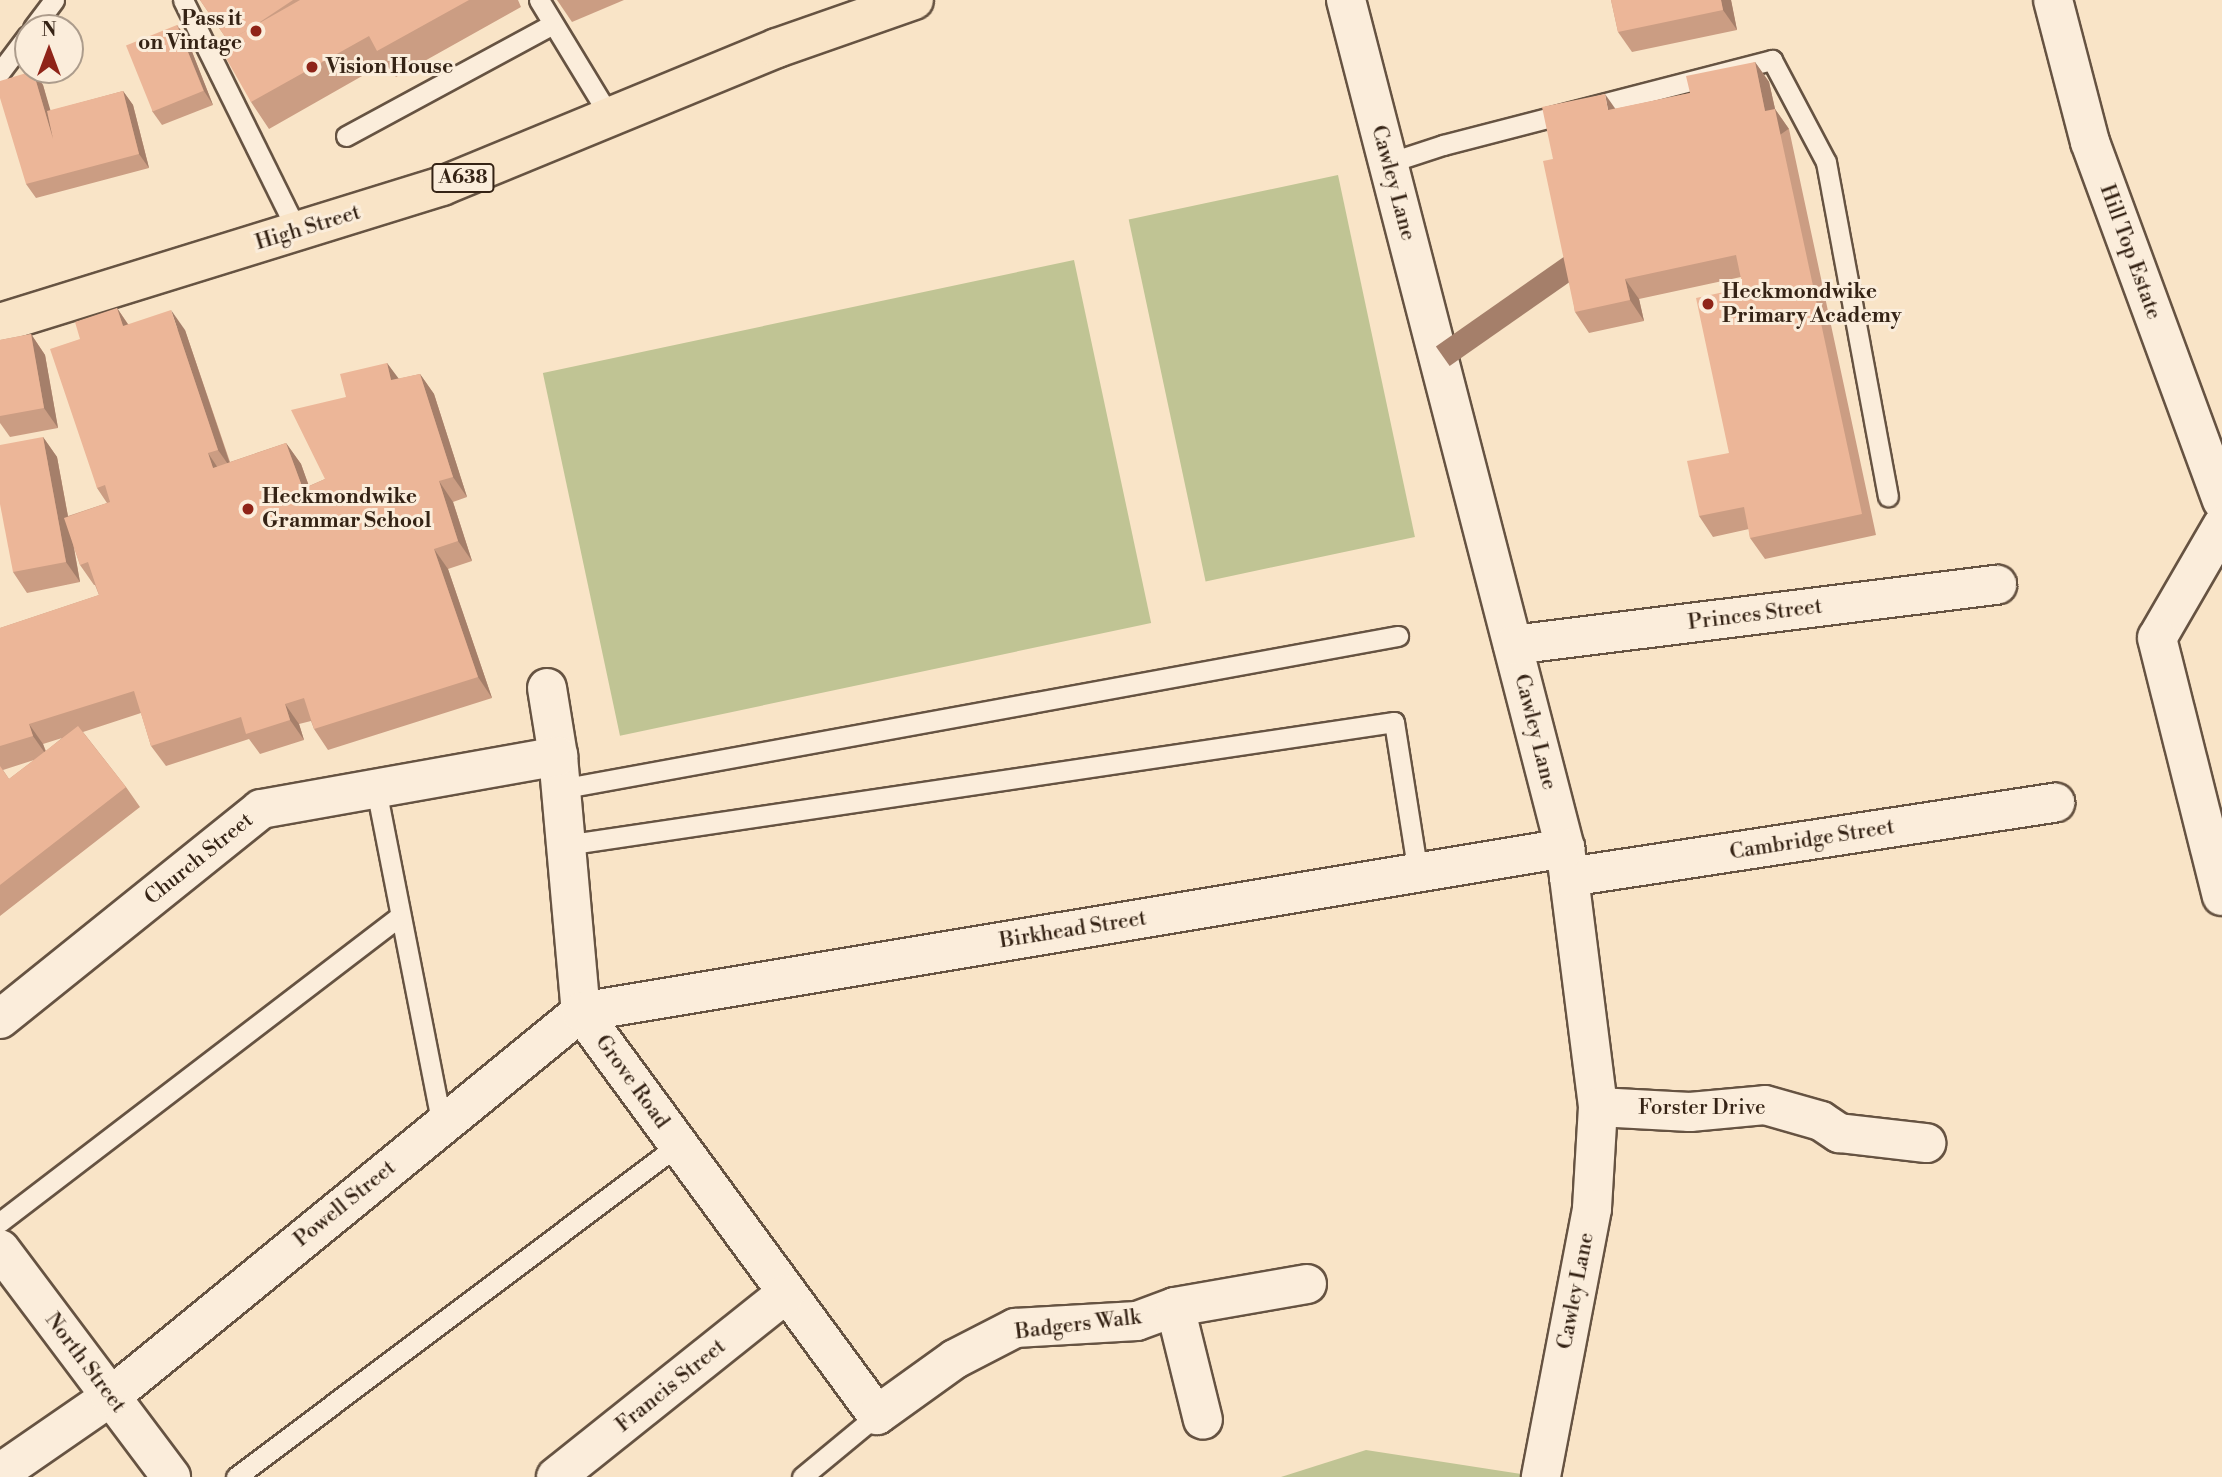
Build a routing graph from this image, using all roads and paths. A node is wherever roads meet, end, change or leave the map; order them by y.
1 (183, 0) edge
2 (538, 0) edge
3 (914, 0) edge
4 (1346, 0) edge
5 (2053, 0) edge
6 (553, 24) junction
7 (14, 54) edge
8 (0, 72) edge
9 (610, 117) junction
10 (346, 136) dead end
11 (1388, 163) junction
12 (297, 231) junction
13 (0, 323) edge
14 (1888, 496) dead end
15 (2222, 500) edge
16 (2222, 527) edge
17 (1997, 585) dead end
18 (1398, 636) dead end
19 (1513, 645) junction
20 (547, 688) dead end
21 (559, 772) junction
22 (376, 789) junction
23 (2055, 803) dead end
24 (565, 845) junction
25 (1567, 863) junction
26 (1418, 873) junction
27 (2222, 896) edge
28 (400, 916) junction
29 (581, 1012) junction
30 (0, 1019) edge
31 (1598, 1107) junction
32 (442, 1125) junction
33 (1926, 1143) dead end
34 (678, 1145) junction
35 (0, 1222) edge
36 (0, 1249) edge
37 (1307, 1284) dead end
38 (785, 1294) junction
39 (1175, 1307) junction
40 (110, 1396) junction
41 (877, 1415) junction
42 (1203, 1420) dead end
43 (0, 1473) edge
44 (170, 1477) edge
45 (236, 1477) edge
46 (556, 1477) edge
47 (802, 1477) edge
48 (1541, 1477) edge

1 - 12 lane
2 - 6 lane
3 - 9 main road, High Street / A638
4 - 11 street, Cawley Lane
5 - 15 street, Hill Top Estate
6 - 9 lane
6 - 10 lane
7 - 8 lane
9 - 12 main road, High Street / A638
11 - 14 lane
11 - 19 street, Cawley Lane
12 - 13 main road, High Street / A638
16 - 27 street
17 - 19 street, Princes Street
18 - 21 lane
19 - 25 street, Cawley Lane
20 - 21 street
21 - 22 street, Church Street
21 - 24 street
22 - 28 lane
22 - 30 street, Church Street
23 - 25 street, Cambridge Street
24 - 26 lane
24 - 29 street
25 - 26 street, Birkhead Street
25 - 31 street, Cawley Lane
26 - 29 street, Birkhead Street
28 - 32 lane
28 - 35 lane
29 - 32 street, Powell Street
29 - 34 street, Grove Road
31 - 33 street, Forster Drive
31 - 48 street, Cawley Lane
32 - 40 street, Powell Street
34 - 38 street, Grove Road
34 - 45 lane
36 - 40 street, North Street
37 - 39 street, Badgers Walk
38 - 41 street, Grove Road
38 - 46 street, Francis Street
39 - 41 street, Badgers Walk
39 - 42 street
40 - 43 street, Powell Street
40 - 44 street, North Street
41 - 47 lane

